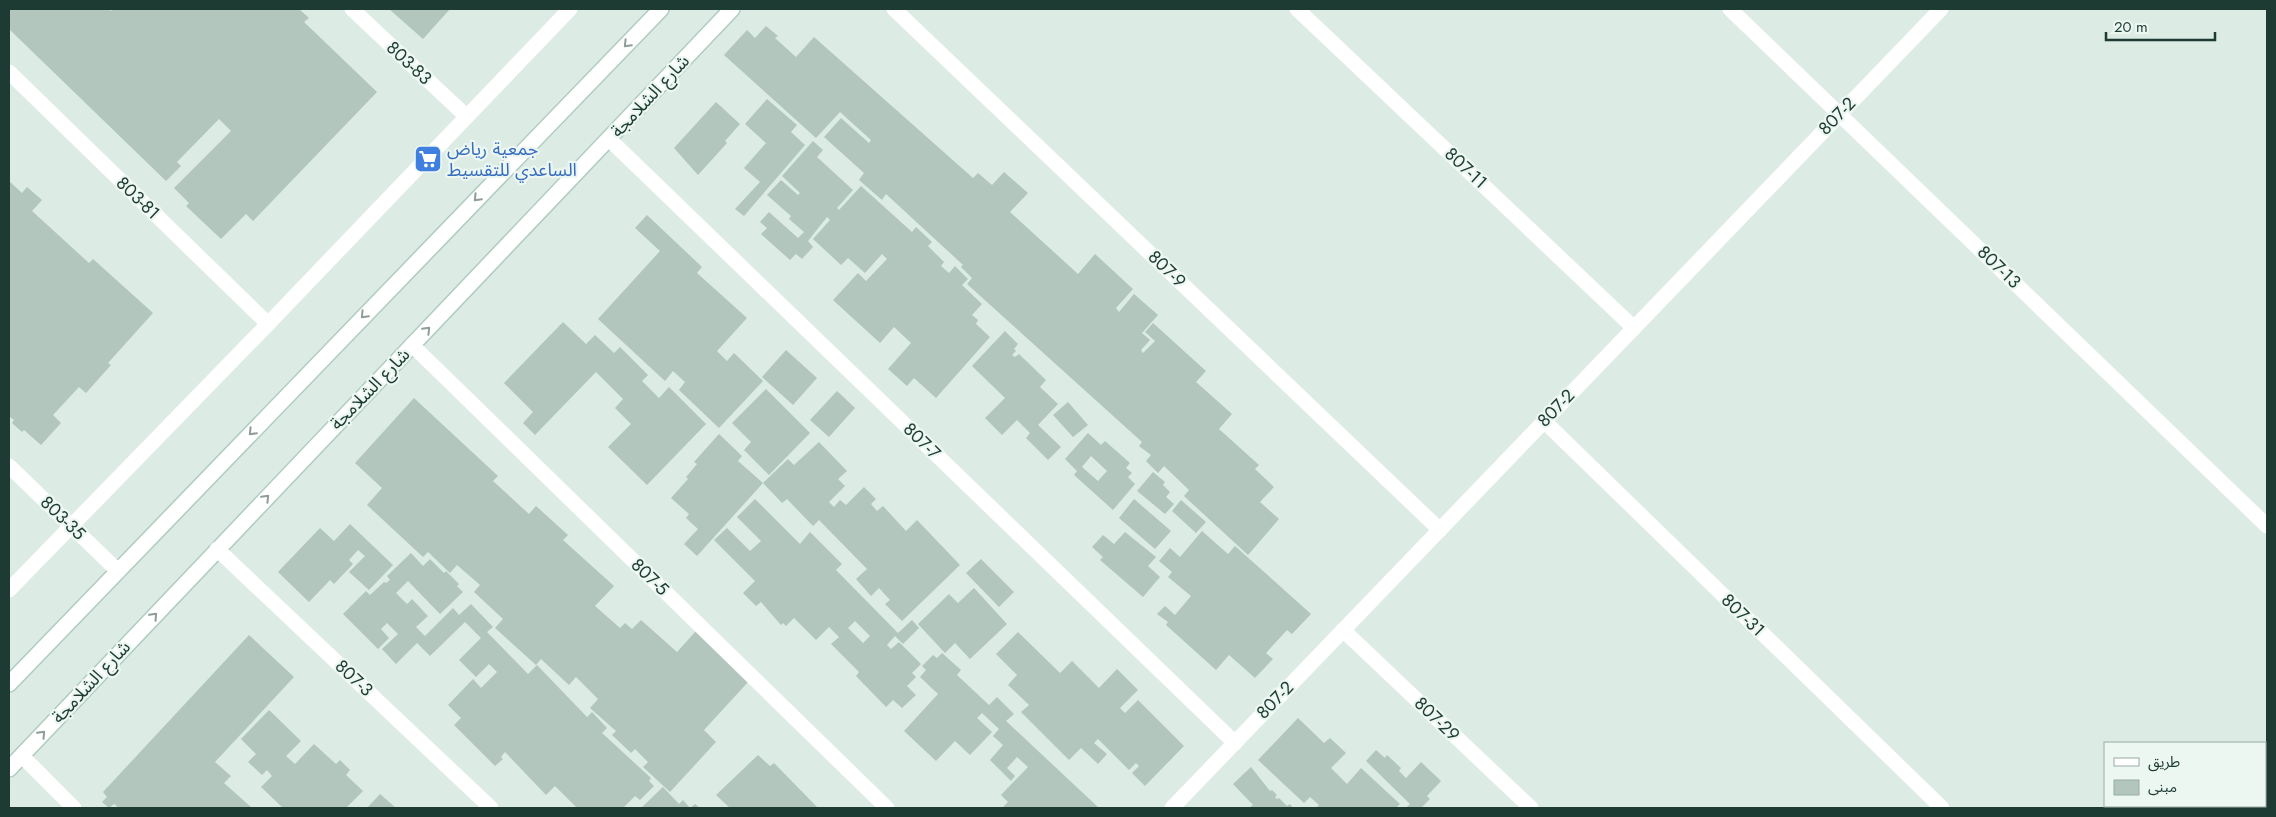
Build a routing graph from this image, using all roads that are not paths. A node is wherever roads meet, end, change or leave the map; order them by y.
1 (352, 9) edge
2 (570, 9) edge
3 (661, 9) edge
4 (732, 9) edge
5 (894, 9) edge
6 (1297, 9) edge
7 (1730, 9) edge
8 (1941, 9) edge
9 (9, 72) edge
10 (1839, 114) junction
11 (466, 116) junction
12 (609, 139) junction
13 (268, 324) junction
14 (1634, 328) junction
15 (412, 345) junction
16 (1544, 421) junction
17 (9, 466) edge
18 (71, 525) junction
19 (2267, 526) edge
20 (1440, 530) junction
21 (217, 549) junction
22 (118, 571) junction
23 (9, 590) edge
24 (1344, 630) junction
25 (9, 684) edge
26 (1235, 743) junction
27 (22, 756) junction
28 (9, 769) edge
29 (74, 808) edge
30 (491, 808) edge
31 (887, 808) edge
32 (1172, 808) edge
33 (1531, 808) edge
34 (1942, 808) edge

1 - 11 street, 803-83
2 - 11 street
3 -> 22 street
4 - 12 street, شارع الشلامجة
5 - 20 street, 807-9
6 - 14 street, 807-11
7 - 10 street, 807-13
8 - 10 street, 807-2
9 - 13 street, 803-81
10 - 14 street, 807-2
10 - 19 street, 807-13
11 - 13 street
15 -> 12 street, شارع الشلامجة
12 - 26 street, 807-7
13 - 18 street
14 - 16 street, 807-2
21 -> 15 street, شارع الشلامجة
15 - 31 street, 807-5
16 - 20 street, 807-2
16 - 34 street, 807-31
17 - 18 street, 803-35
18 - 22 street, 803-35
18 - 23 street
20 - 24 street, 807-2
27 -> 21 street, شارع الشلامجة
21 - 30 street, 807-3
22 - 25 street
24 - 26 street, 807-2
24 - 33 street, 807-29
26 - 32 street, 807-2
27 - 28 street, شارع الشلامجة
27 - 29 street

